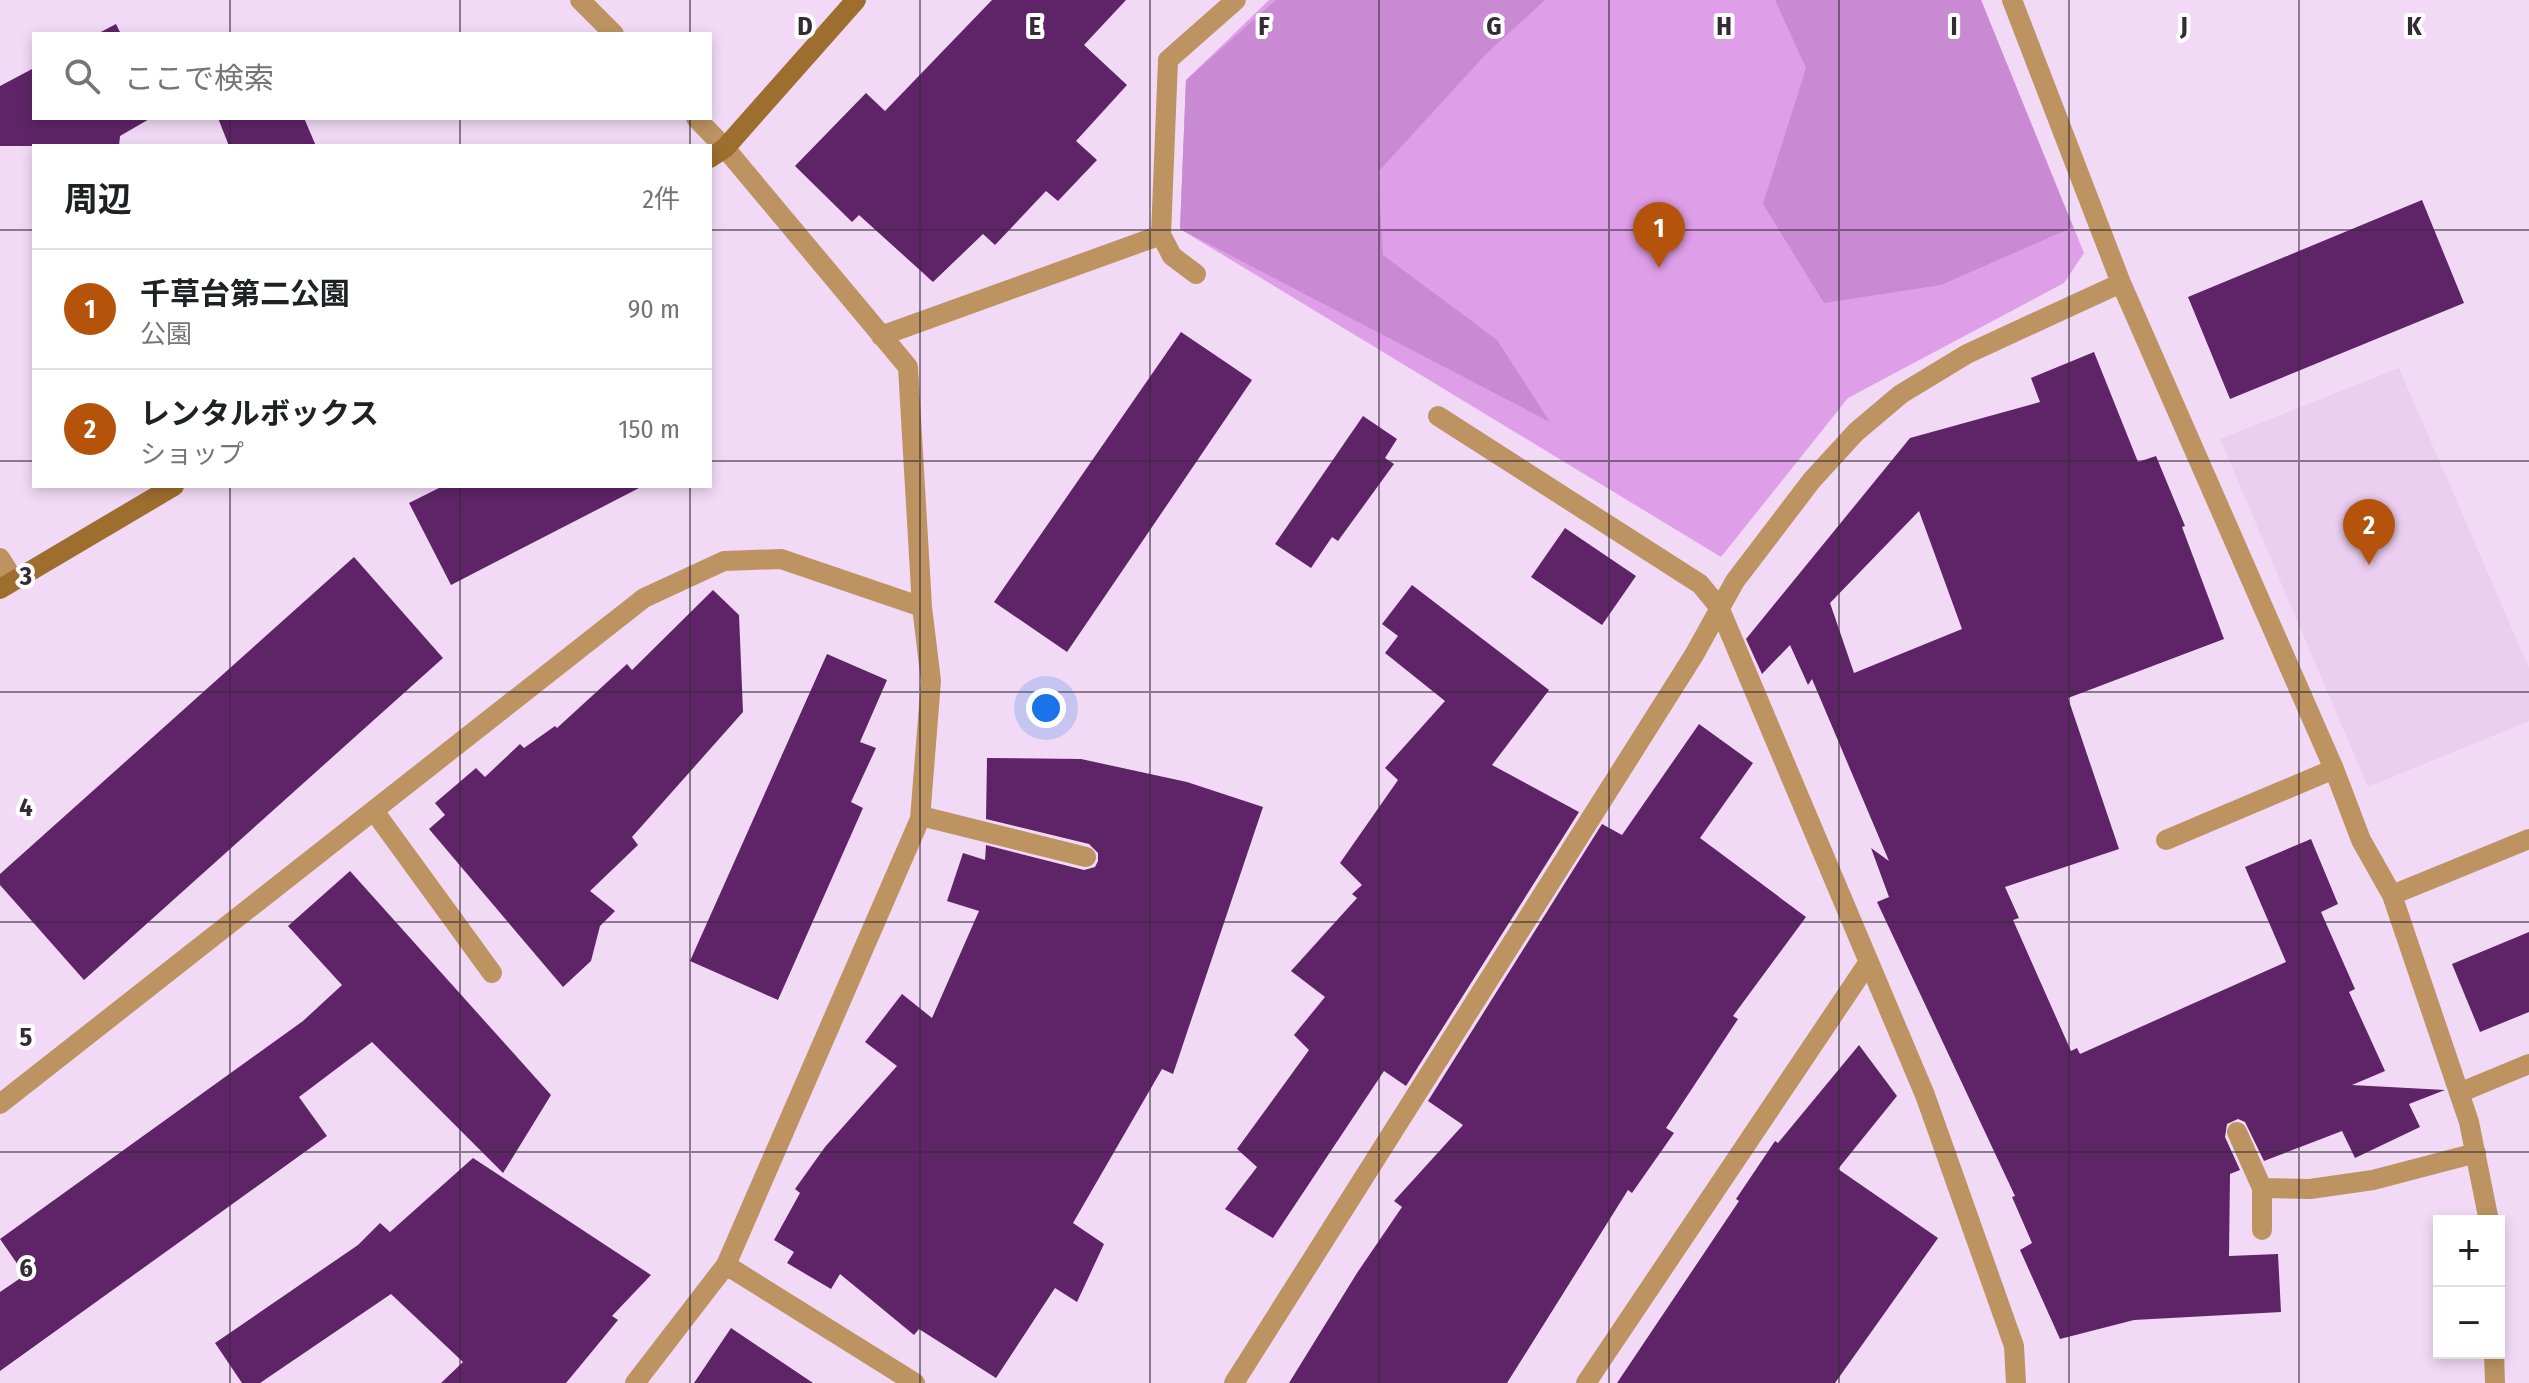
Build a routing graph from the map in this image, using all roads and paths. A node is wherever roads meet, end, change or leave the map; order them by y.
1 (580, 0) edge
2 (856, 0) edge
3 (1236, 0) edge
4 (2012, 0) edge
5 (612, 32) edge
6 (697, 120) edge
7 (712, 144) edge
8 (717, 153) edge
9 (1161, 235) junction
10 (1196, 274) dead end
11 (2121, 283) junction
12 (881, 336) junction
13 (1438, 416) dead end
14 (171, 488) edge
15 (0, 558) edge
16 (7, 585) edge
17 (922, 607) junction
18 (1719, 607) junction
19 (2334, 769) junction
20 (374, 811) junction
21 (921, 816) junction
22 (2529, 839) edge
23 (2166, 840) dead end
24 (1086, 857) dead end
25 (2392, 895) junction
26 (1868, 963) junction
27 (492, 973) dead end
28 (2529, 1064) edge
29 (2459, 1093) junction
30 (0, 1104) edge
31 (2237, 1132) dead end
32 (2476, 1153) junction
33 (2262, 1188) junction
34 (2488, 1215) edge
35 (2262, 1230) dead end
36 (726, 1265) junction
37 (2494, 1359) edge
38 (635, 1383) edge
39 (915, 1383) edge
40 (1234, 1383) edge
41 (1586, 1383) edge
42 (2016, 1383) edge
43 (2495, 1383) edge

1 - 5 street
2 - 8 street
3 - 9 street
4 - 11 street
6 - 7 street
8 - 12 street
9 - 10 street
9 - 12 street
11 - 18 street
11 - 19 street
12 - 17 street
13 - 18 street
14 - 16 street
15 - 16 street
17 - 20 street
17 - 21 street
18 - 26 street
18 - 40 street
19 - 23 street
19 - 25 street
20 - 27 street
20 - 30 street
21 - 24 street
21 - 36 street
22 - 25 street
25 - 29 street
26 - 41 street
26 - 42 street
28 - 29 street
29 - 32 street
31 - 33 street
32 - 33 street
32 - 34 street
33 - 35 street
36 - 38 street
36 - 39 street
37 - 43 street

